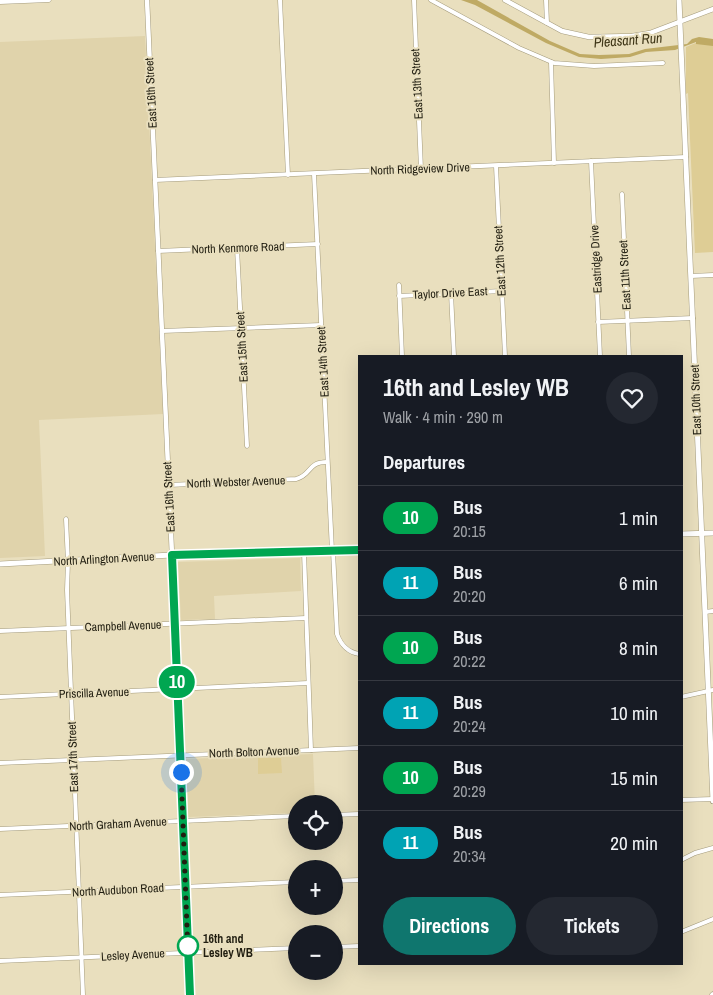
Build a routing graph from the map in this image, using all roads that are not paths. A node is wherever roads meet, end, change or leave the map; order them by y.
1 (49, 0) edge
2 (147, 0) edge
3 (280, 0) edge
4 (414, 0) edge
5 (431, 0) edge
6 (505, 0) edge
7 (546, 0) edge
8 (679, 0) edge
9 (0, 2) edge
10 (713, 8) edge
11 (680, 22) junction
12 (547, 23) junction
13 (551, 62) junction
14 (663, 63) dead end
15 (686, 157) junction
16 (591, 162) junction
17 (554, 163) junction
18 (496, 166) junction
19 (421, 169) junction
20 (314, 174) junction
21 (288, 175) junction
22 (155, 180) junction
23 (622, 194) dead end
24 (318, 244) junction
25 (237, 248) junction
26 (158, 251) junction
27 (691, 276) junction
28 (713, 276) edge
29 (399, 285) dead end
30 (502, 291) junction
31 (451, 293) junction
32 (399, 296) junction
33 (693, 318) junction
34 (628, 320) junction
35 (598, 322) junction
36 (321, 325) junction
37 (241, 328) junction
38 (162, 331) junction
39 (402, 355) edge
40 (454, 355) edge
41 (505, 355) edge
42 (600, 355) edge
43 (629, 355) edge
44 (247, 446) dead end
45 (327, 462) junction
46 (169, 484) junction
47 (66, 519) dead end
48 (702, 533) junction
49 (713, 533) edge
50 (683, 534) edge
51 (358, 550) edge
52 (332, 551) junction
53 (304, 552) junction
54 (172, 555) junction
55 (68, 562) junction
56 (0, 564) edge
57 (713, 611) edge
58 (705, 612) junction
59 (306, 618) junction
60 (175, 624) junction
61 (68, 628) junction
62 (0, 631) edge
63 (358, 654) edge
64 (308, 683) junction
65 (177, 689) junction
66 (711, 691) edge
67 (71, 694) junction
68 (0, 697) edge
69 (683, 697) edge
70 (358, 748) edge
71 (311, 750) junction
72 (180, 755) junction
73 (74, 760) junction
74 (0, 763) edge
75 (712, 770) edge
76 (683, 800) edge
77 (713, 800) edge
78 (343, 814) edge
79 (358, 814) edge
80 (288, 816) edge
81 (183, 821) junction
82 (76, 826) junction
83 (0, 829) edge
84 (713, 848) edge
85 (683, 859) edge
86 (358, 880) edge
87 (343, 881) edge
88 (288, 882) edge
89 (186, 886) junction
90 (79, 891) junction
91 (0, 895) edge
92 (713, 920) edge
93 (683, 931) edge
94 (358, 946) edge
95 (343, 947) edge
96 (288, 948) edge
97 (188, 953) junction
98 (82, 957) junction
99 (0, 961) edge
100 (83, 995) edge
101 (190, 995) edge

1 - 9 street
2 - 22 street, East 16th Street
3 - 21 street
4 - 19 street, East 13th Street
5 - 13 street
6 - 12 street
7 - 12 street
8 - 11 main road, East 10th Street
10 - 11 street
11 - 12 street
11 - 15 main road, East 10th Street
13 - 14 street
13 - 17 street
15 - 16 street, North Ridgeview Drive
15 - 27 main road, East 10th Street
16 - 17 street, North Ridgeview Drive
16 - 35 street, Eastridge Drive
17 - 18 street, North Ridgeview Drive
18 - 19 street, North Ridgeview Drive
18 - 30 street, East 12th Street
19 - 20 street, North Ridgeview Drive
20 - 21 street, North Ridgeview Drive
20 - 24 street, East 14th Street
21 - 22 street, North Ridgeview Drive
22 - 26 street, East 16th Street
23 - 34 street, East 11th Street
24 - 25 street, North Kenmore Road
24 - 36 street, East 14th Street
25 - 26 street, North Kenmore Road
25 - 37 street, East 15th Street
26 - 38 street, East 16th Street
27 - 28 street
27 - 33 main road, East 10th Street
29 - 32 street
30 - 31 street, Taylor Drive East
30 - 41 street, East 12th Street
31 - 32 street, Taylor Drive East
31 - 40 street
32 - 39 street
33 - 34 street
33 - 48 main road, East 10th Street
34 - 35 street
34 - 43 street, East 11th Street
35 - 42 street, Eastridge Drive
36 - 37 street
36 - 45 street, East 14th Street
37 - 38 street
37 - 44 street, East 15th Street
38 - 46 street, East 16th Street
45 - 46 street, North Webster Avenue
45 - 52 street, East 14th Street
46 - 54 street, East 16th Street
47 - 55 street, East 17th Street
48 - 49 main road
48 - 50 main road
48 - 58 main road, East 10th Street
51 - 52 main road, North Arlington Avenue
52 - 53 main road, North Arlington Avenue
52 - 63 street, East 14th Street
53 - 54 main road, North Arlington Avenue
53 - 59 street
54 - 55 main road, North Arlington Avenue
54 - 60 main road, East 16th Street
55 - 56 main road, North Arlington Avenue
55 - 61 street, East 17th Street
57 - 58 street
58 - 66 main road, East 10th Street
59 - 60 street, Campbell Avenue
59 - 64 street
60 - 61 street, Campbell Avenue
60 - 65 main road, East 16th Street
61 - 62 street, Campbell Avenue
61 - 67 street, East 17th Street
64 - 65 street, Priscilla Avenue
64 - 71 street
65 - 67 street, Priscilla Avenue
65 - 72 main road, East 16th Street
66 - 69 street
66 - 75 main road, East 10th Street
67 - 68 street, Priscilla Avenue
67 - 73 street, East 17th Street
70 - 71 street, North Bolton Avenue
71 - 72 street, North Bolton Avenue
72 - 73 street, North Bolton Avenue
72 - 81 main road, East 16th Street
73 - 74 street, North Bolton Avenue
73 - 82 street, East 17th Street
75 - 77 main road, East 10th Street
76 - 77 street
78 - 79 street
80 - 81 street, North Graham Avenue
81 - 82 street, North Graham Avenue
81 - 89 main road, East 16th Street
82 - 83 street, North Graham Avenue
82 - 90 street, East 17th Street
84 - 85 street
86 - 87 street
88 - 89 street, North Audubon Road
89 - 90 street, North Audubon Road
89 - 97 main road, East 16th Street
90 - 91 street, North Audubon Road
90 - 98 street, East 17th Street
92 - 93 street
94 - 95 street
96 - 97 street, Lesley Avenue
97 - 98 street, Lesley Avenue
97 - 101 main road, East 16th Street
98 - 99 street, Lesley Avenue
98 - 100 street, East 17th Street

